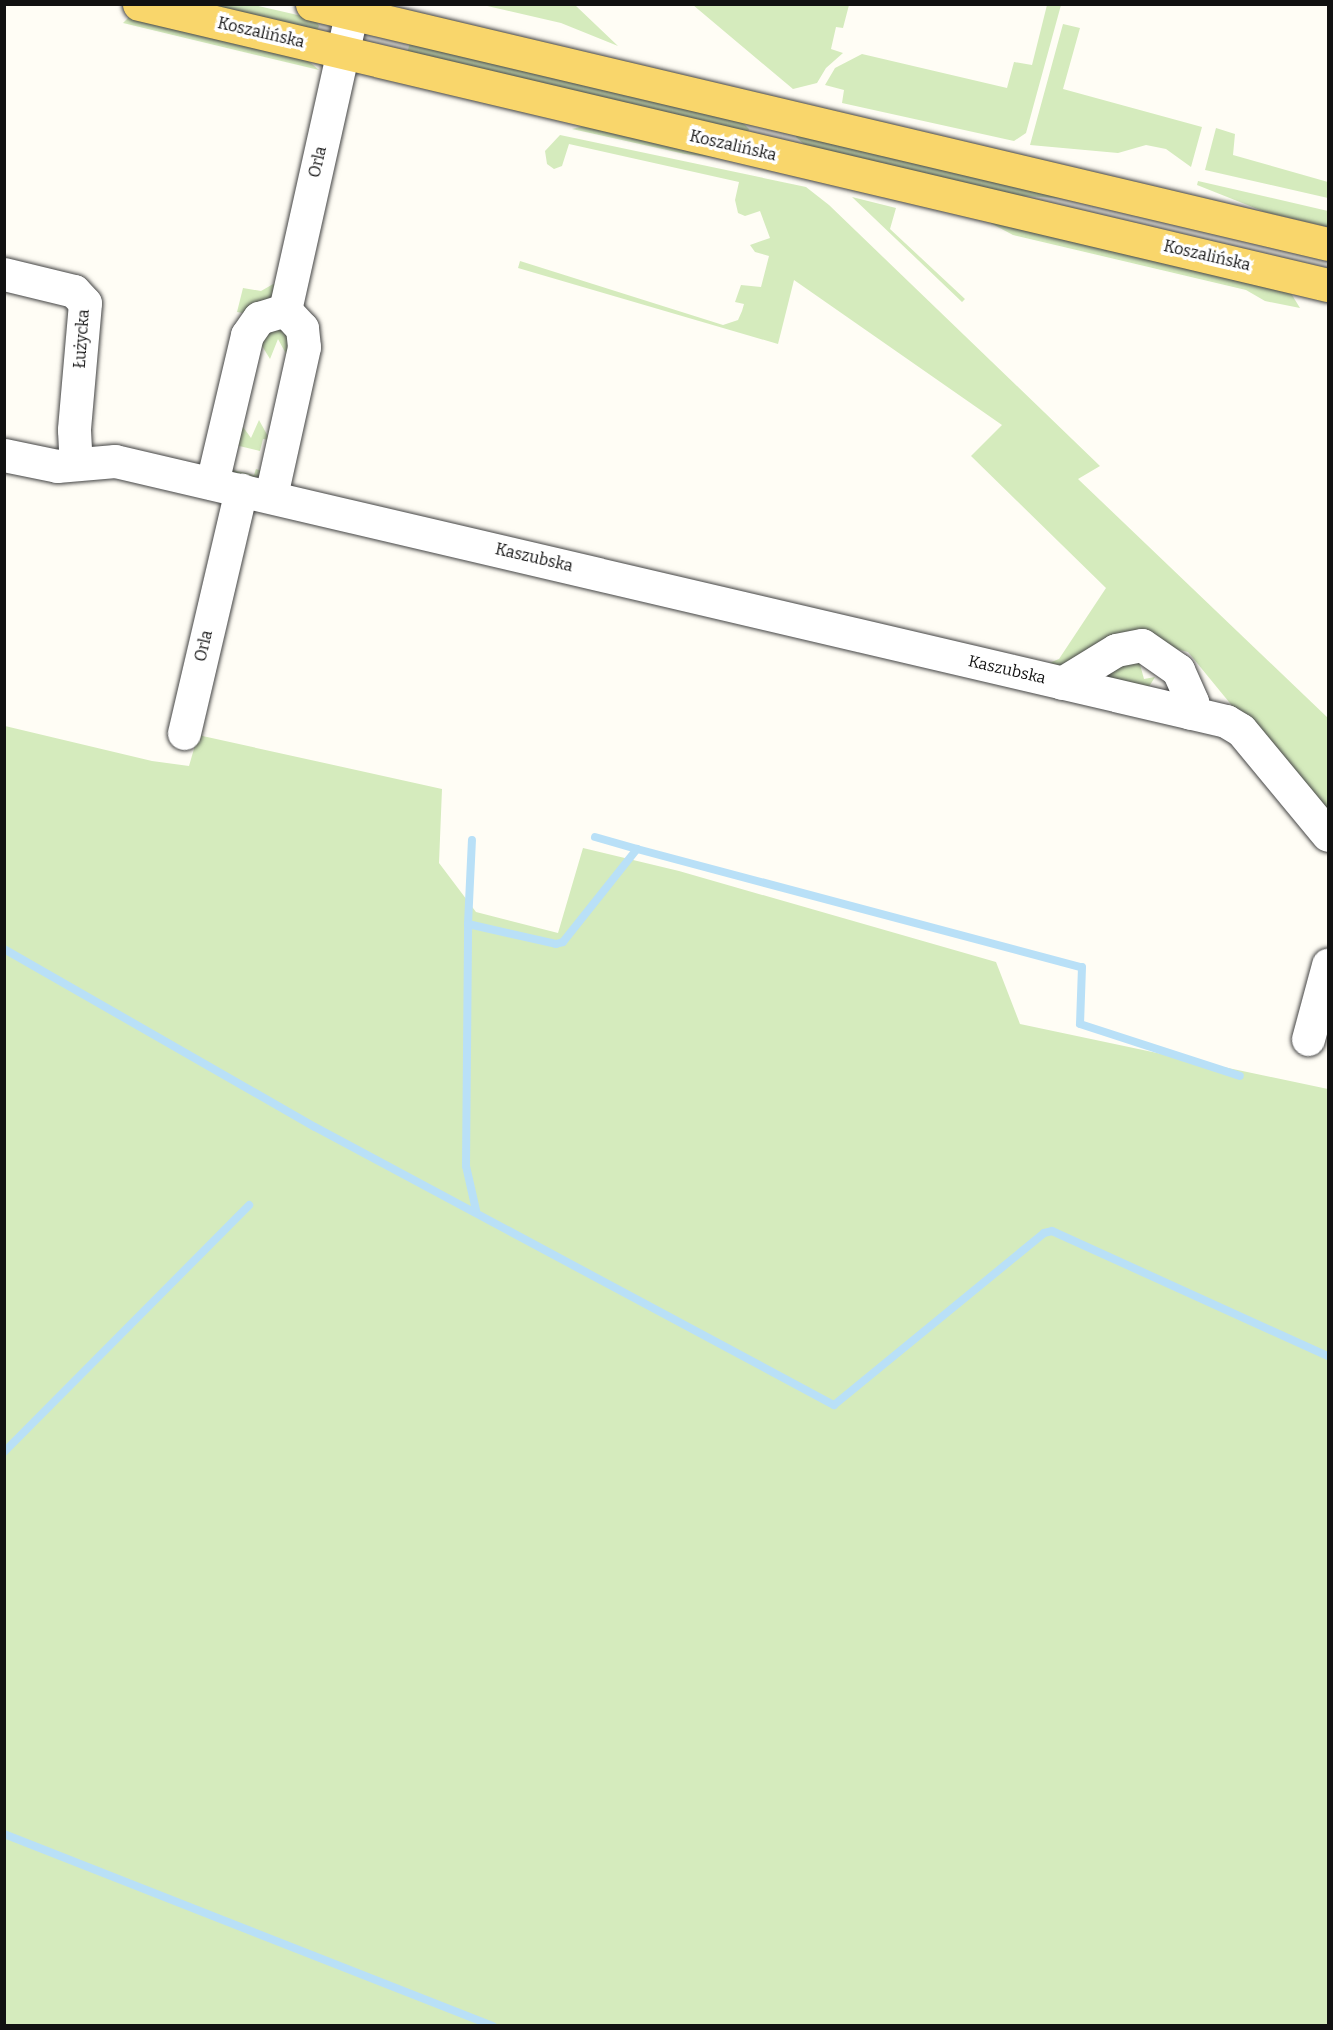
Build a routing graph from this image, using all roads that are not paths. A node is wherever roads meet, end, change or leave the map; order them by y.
1 (139, 4) edge
2 (312, 4) edge
3 (351, 14) junction
4 (342, 52) junction
5 (1329, 244) edge
6 (4, 274) edge
7 (1329, 285) edge
8 (285, 310) junction
9 (4, 455) edge
10 (76, 463) junction
11 (241, 490) junction
12 (1062, 683) junction
13 (1190, 713) junction
14 (184, 733) dead end
15 (1329, 835) edge
16 (1329, 965) edge
17 (1308, 1039) dead end

1 - 4 main road, Koszalińska
2 - 3 main road
3 - 4 street, Orla
3 - 5 main road
4 - 7 main road, Koszalińska
4 - 8 street, Orla
6 - 10 street, Łużycka
8 - 11 street, Orla
8 - 11 street, Orla
9 - 10 street, Kaszubska
10 - 11 street, Kaszubska
11 - 12 street, Kaszubska
11 - 14 street, Orla
12 - 13 street, Kaszubska
12 - 13 street, Kaszubska
13 - 15 street, Kaszubska
16 - 17 street

